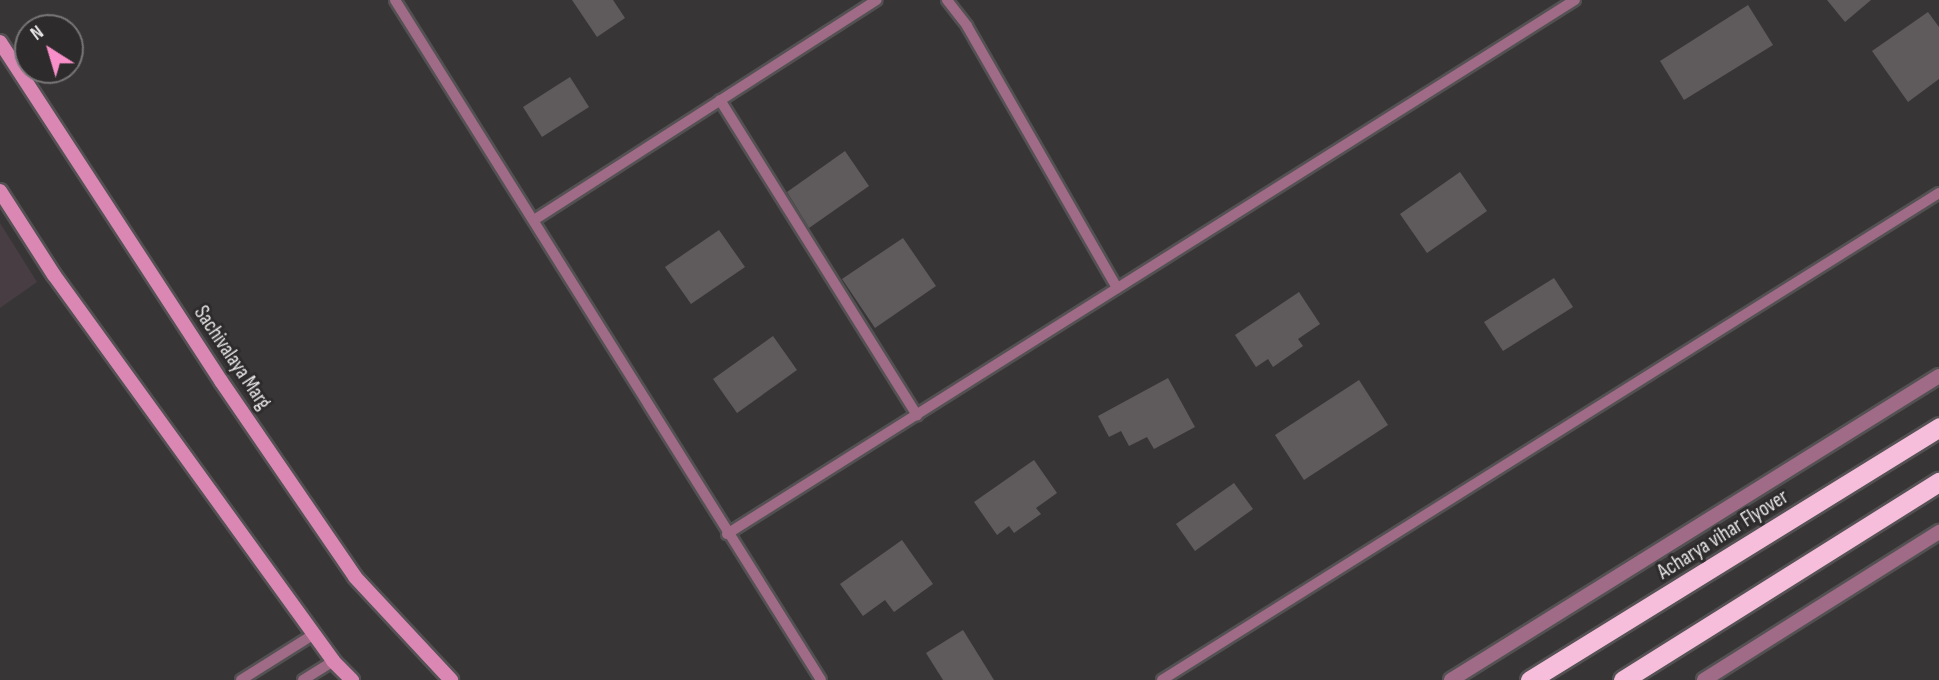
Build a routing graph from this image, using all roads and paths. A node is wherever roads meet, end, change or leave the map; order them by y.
1 (395, 0) edge
2 (877, 0) edge
3 (947, 0) edge
4 (1575, 0) edge
5 (0, 42) edge
6 (720, 100) junction
7 (0, 191) edge
8 (1939, 193) edge
9 (534, 220) junction
10 (1117, 288) junction
11 (1939, 376) edge
12 (917, 415) junction
13 (1939, 427) edge
14 (1939, 482) edge
15 (1939, 532) edge
16 (727, 534) junction
17 (314, 634) junction
18 (333, 661) junction
19 (241, 680) edge
20 (303, 680) edge
21 (352, 680) edge
22 (452, 680) edge
23 (821, 680) edge
24 (1162, 680) edge
25 (1451, 680) edge
26 (1530, 680) edge
27 (1623, 680) edge
28 (1704, 680) edge

1 - 9 lane
2 - 6 lane
3 - 10 lane
4 - 10 lane
5 - 22 main road, Sachivalaya Marg
6 - 9 lane
6 - 12 lane
7 - 17 main road
8 - 24 lane
9 - 16 lane
10 - 12 lane
11 - 25 street
12 - 16 lane
13 - 26 highway, Acharya vihar Flyover
14 - 27 highway
15 - 28 street
16 - 23 lane
17 - 18 main road
17 - 19 lane
18 - 20 lane
18 - 21 main road

